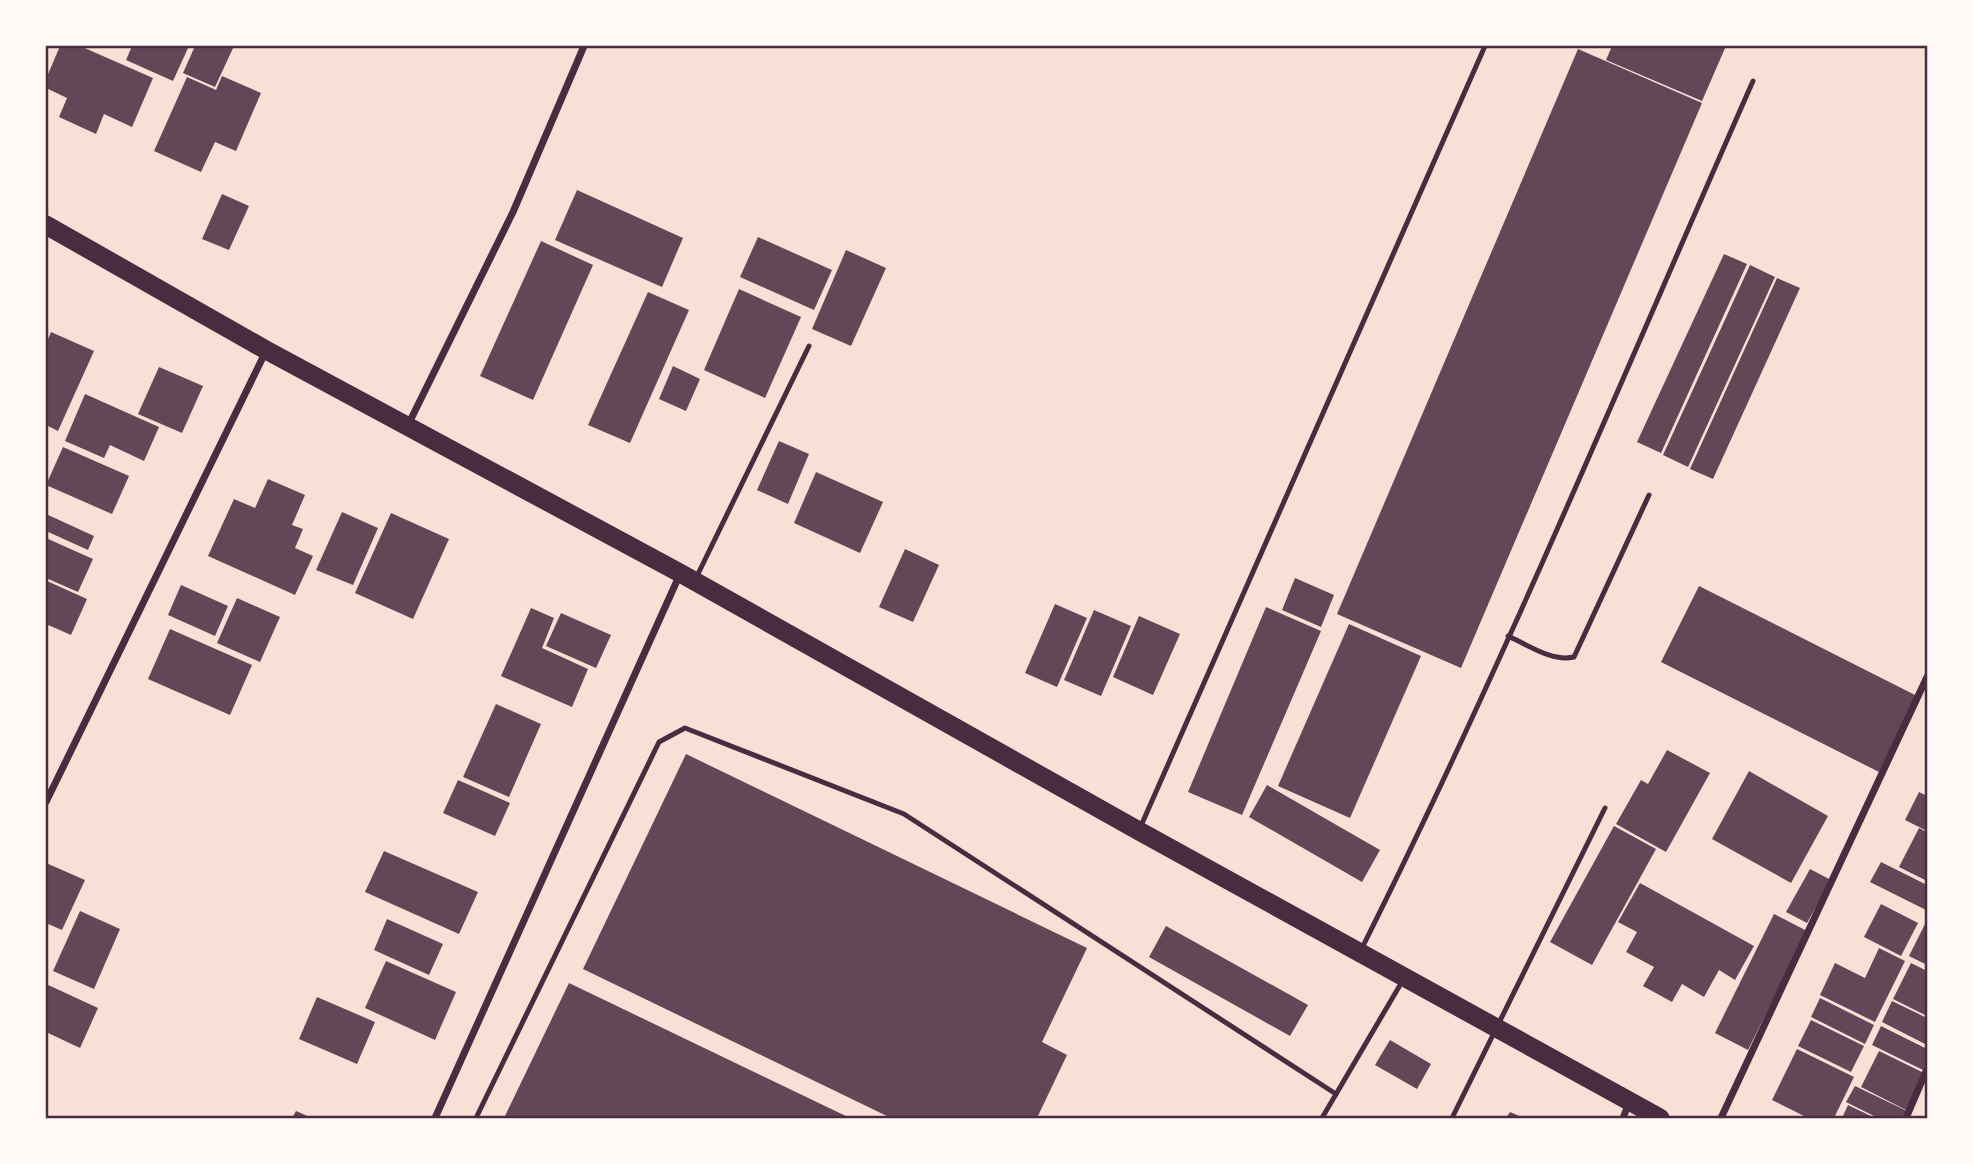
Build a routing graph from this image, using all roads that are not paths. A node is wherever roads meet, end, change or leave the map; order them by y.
1 (584, 46) edge
2 (1485, 46) edge
3 (1752, 80) dead end
4 (46, 225) edge
5 (809, 346) dead end
6 (266, 350) junction
7 (407, 427) junction
8 (1649, 495) dead end
9 (687, 578) junction
10 (1508, 636) junction
11 (1927, 677) edge
12 (46, 802) edge
13 (1605, 808) dead end
14 (1139, 831) junction
15 (1360, 953) junction
16 (1405, 977) junction
17 (1496, 1028) junction
18 (1927, 1069) edge
19 (1336, 1094) junction
20 (1626, 1110) edge
21 (435, 1118) edge
22 (476, 1118) edge
23 (1322, 1118) edge
24 (1451, 1118) edge
25 (1660, 1118) edge
26 (1721, 1118) edge
27 (1906, 1118) edge

1 - 7 street
2 - 14 lane
3 - 10 lane
4 - 6 highway
5 - 9 lane
6 - 7 highway
6 - 12 street
7 - 9 highway
8 - 10 lane
9 - 14 highway
9 - 21 street
10 - 15 lane
11 - 26 street
13 - 17 lane
14 - 15 highway
15 - 16 highway
16 - 17 highway
16 - 19 lane
17 - 20 highway
17 - 24 lane
18 - 27 street
19 - 22 lane
19 - 23 lane
20 - 25 highway

